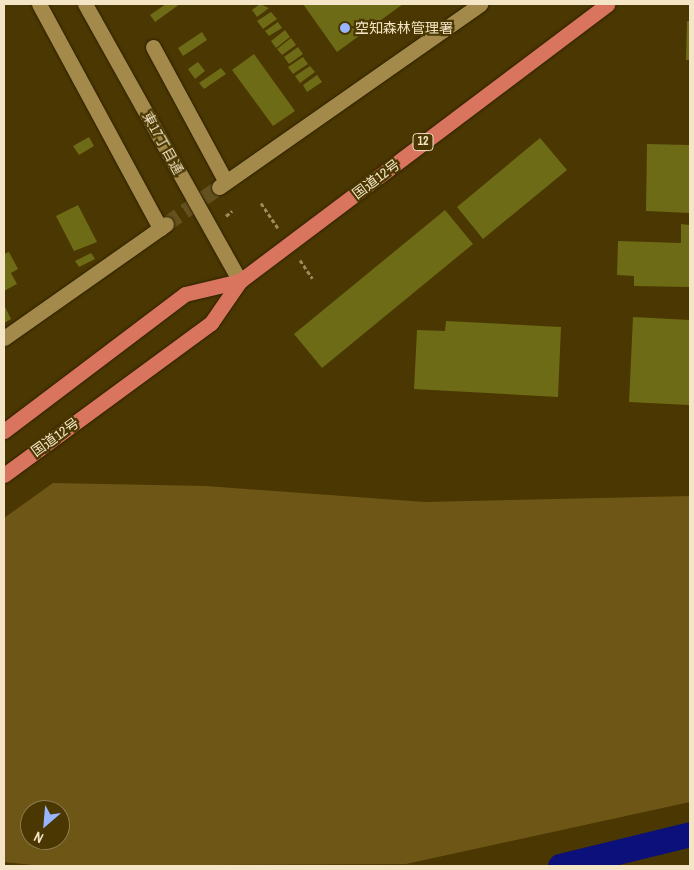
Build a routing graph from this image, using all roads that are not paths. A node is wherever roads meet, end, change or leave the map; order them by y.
1 (39, 4) edge
2 (85, 4) edge
3 (480, 4) edge
4 (607, 4) edge
5 (153, 47) dead end
6 (240, 281) junction
7 (4, 338) edge
8 (4, 431) edge
9 (4, 475) edge

1 - 7 street
2 - 6 street, 東17丁目通
3 - 5 street
4 - 6 highway, 国道12号 / 12
6 - 8 highway, 国道12号 / 12
6 - 9 highway, 国道12号 / 12

